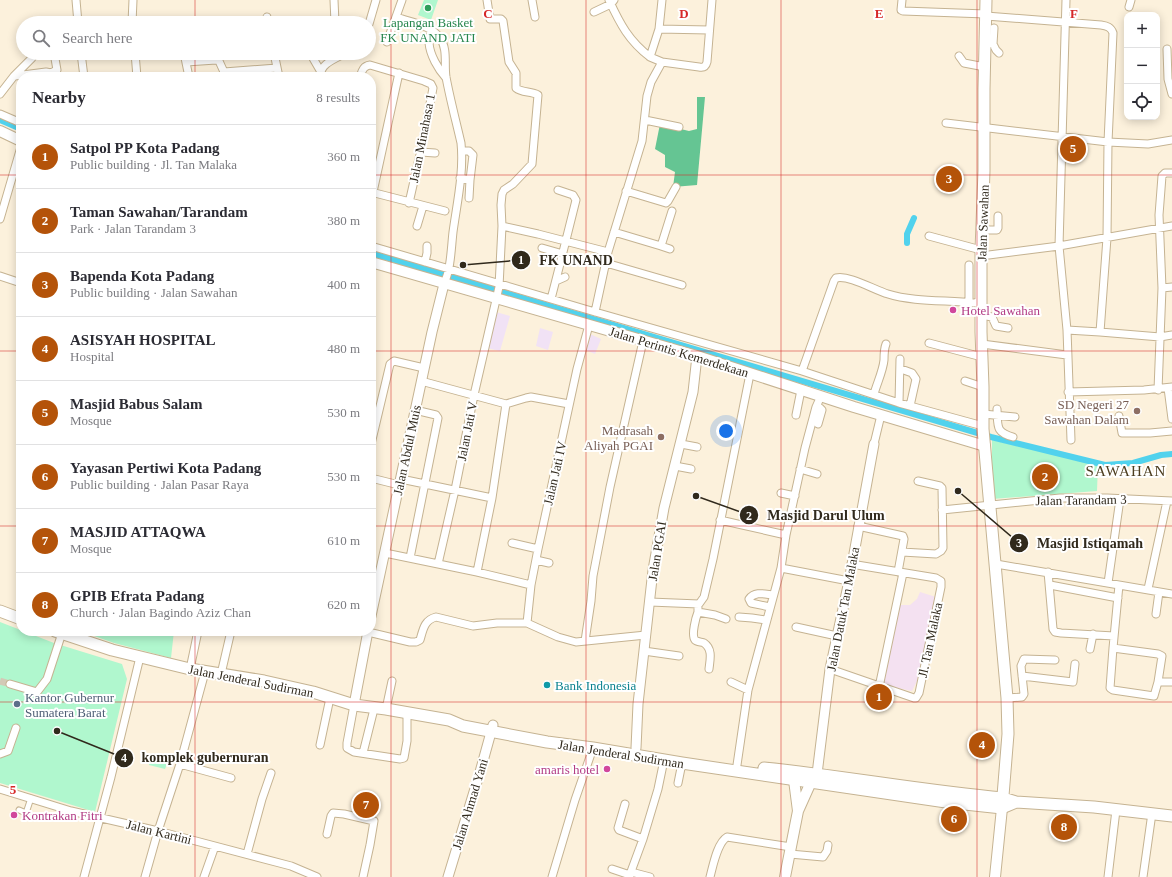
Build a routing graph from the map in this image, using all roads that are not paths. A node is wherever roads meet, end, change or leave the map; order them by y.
1 (76, 0) edge
2 (133, 0) edge
3 (334, 0) edge
4 (376, 0) edge
5 (402, 0) edge
6 (487, 0) edge
7 (532, 0) edge
8 (662, 0) edge
9 (712, 0) edge
10 (902, 0) edge
11 (986, 0) edge
12 (1066, 0) edge
13 (611, 1) edge
14 (594, 12) dead end
15 (986, 15) junction
16 (77, 16) edge
17 (132, 16) edge
18 (335, 16) edge
19 (371, 16) edge
20 (396, 17) junction
21 (535, 17) dead end
22 (1065, 22) junction
23 (994, 28) dead end
24 (431, 29) junction
25 (659, 29) junction
26 (709, 30) junction
27 (387, 42) dead end
28 (989, 44) junction
29 (1168, 49) dead end
30 (999, 53) dead end
31 (959, 56) dead end
32 (650, 57) junction
33 (30, 60) edge
34 (55, 60) edge
35 (82, 60) edge
36 (136, 60) edge
37 (275, 60) edge
38 (314, 60) edge
39 (331, 60) edge
40 (186, 62) joint
41 (662, 62) junction
42 (277, 68) junction
43 (984, 68) junction
44 (18, 72) edge
45 (55, 72) edge
46 (83, 72) edge
47 (137, 72) edge
48 (188, 72) edge
49 (278, 72) edge
50 (320, 72) edge
51 (322, 72) edge
52 (362, 72) edge
53 (399, 73) junction
54 (14, 76) edge
55 (446, 78) junction
56 (0, 94) edge
57 (1172, 94) edge
58 (0, 114) edge
59 (645, 120) junction
60 (16, 121) edge
61 (946, 123) dead end
62 (679, 127) dead end
63 (984, 127) junction
64 (0, 131) edge
65 (1062, 136) junction
66 (16, 139) edge
67 (1172, 140) edge
68 (1108, 142) junction
69 (462, 151) junction
70 (421, 152) junction
71 (435, 153) dead end
72 (16, 164) edge
73 (1172, 173) edge
74 (376, 174) edge
75 (460, 178) junction
76 (470, 180) junction
77 (676, 187) dead end
78 (558, 190) dead end
79 (626, 191) junction
80 (376, 193) edge
81 (469, 198) dead end
82 (409, 202) junction
83 (423, 206) junction
84 (672, 211) dead end
85 (445, 212) dead end
86 (998, 216) dead end
87 (0, 219) edge
88 (418, 226) dead end
89 (502, 226) junction
90 (1172, 226) edge
91 (1160, 229) junction
92 (982, 230) junction
93 (614, 232) junction
94 (929, 236) dead end
95 (1107, 238) junction
96 (565, 241) junction
97 (426, 246) dead end
98 (661, 246) junction
99 (1059, 246) junction
100 (376, 247) edge
101 (542, 248) dead end
102 (670, 249) dead end
103 (608, 252) junction
104 (981, 253) junction
105 (563, 254) junction
106 (425, 262) junction
107 (376, 263) edge
108 (606, 263) junction
109 (968, 265) dead end
110 (449, 270) junction
111 (0, 276) edge
112 (564, 278) dead end
113 (16, 281) edge
114 (556, 281) junction
115 (445, 282) junction
116 (682, 285) dead end
117 (1172, 287) edge
118 (1162, 288) junction
119 (498, 291) junction
120 (550, 299) junction
121 (981, 301) junction
122 (970, 303) junction
123 (595, 312) junction
124 (981, 316) junction
125 (589, 325) junction
126 (1008, 328) dead end
127 (1067, 330) junction
128 (1100, 332) junction
129 (1172, 335) edge
130 (1160, 337) junction
131 (643, 341) junction
132 (929, 343) dead end
133 (886, 344) dead end
134 (982, 344) junction
135 (702, 351) junction
136 (1067, 356) junction
137 (982, 357) junction
138 (900, 359) dead end
139 (424, 368) junction
140 (901, 368) junction
141 (802, 371) junction
142 (750, 374) junction
143 (421, 381) junction
144 (965, 381) dead end
145 (983, 387) junction
146 (1170, 388) edge
147 (801, 390) junction
148 (1158, 390) junction
149 (1068, 392) junction
150 (874, 394) junction
151 (474, 395) junction
152 (821, 396) junction
153 (900, 403) junction
154 (506, 404) junction
155 (569, 404) junction
156 (910, 406) junction
157 (816, 407) junction
158 (415, 410) junction
159 (997, 413) junction
160 (983, 414) junction
161 (796, 415) dead end
162 (880, 415) junction
163 (1119, 416) dead end
164 (1015, 417) dead end
165 (1172, 418) edge
166 (376, 423) edge
167 (818, 424) dead end
168 (983, 428) junction
169 (1172, 431) edge
170 (1013, 437) dead end
171 (1071, 440) dead end
172 (681, 444) junction
173 (874, 444) joint
174 (985, 444) junction
175 (697, 448) dead end
176 (675, 466) junction
177 (691, 469) dead end
178 (800, 469) junction
179 (816, 474) dead end
180 (376, 479) edge
181 (918, 481) dead end
182 (400, 482) junction
183 (425, 484) junction
184 (455, 490) junction
185 (781, 493) dead end
186 (795, 496) junction
187 (492, 498) junction
188 (1120, 499) junction
189 (1170, 501) edge
190 (990, 505) junction
191 (942, 510) junction
192 (720, 520) junction
193 (858, 526) junction
194 (786, 536) junction
195 (512, 543) dead end
196 (538, 549) junction
197 (902, 552) junction
198 (385, 553) junction
199 (410, 558) junction
200 (536, 560) junction
201 (550, 563) dead end
202 (438, 564) junction
203 (852, 564) junction
204 (996, 564) junction
205 (781, 568) junction
206 (477, 572) junction
207 (1048, 572) junction
208 (900, 573) junction
209 (849, 581) junction
210 (1108, 583) junction
211 (376, 584) edge
212 (531, 585) junction
213 (1050, 585) junction
214 (1119, 585) junction
215 (1148, 589) junction
216 (1159, 592) junction
217 (1172, 594) edge
218 (773, 595) junction
219 (1118, 598) junction
220 (650, 602) junction
221 (770, 606) junction
222 (698, 608) junction
223 (0, 611) edge
224 (1156, 614) dead end
225 (16, 617) edge
226 (739, 617) dead end
227 (726, 619) dead end
228 (766, 620) junction
229 (527, 623) junction
230 (796, 627) dead end
231 (376, 634) edge
232 (1093, 634) junction
233 (646, 635) junction
234 (58, 636) edge
235 (71, 636) edge
236 (197, 636) edge
237 (230, 636) edge
238 (367, 636) edge
239 (837, 636) junction
240 (1114, 636) junction
241 (585, 641) junction
242 (1113, 648) junction
243 (1090, 650) dead end
244 (644, 651) junction
245 (679, 656) dead end
246 (140, 657) junction
247 (1055, 660) dead end
248 (1075, 664) dead end
249 (190, 669) junction
250 (709, 669) dead end
251 (830, 670) junction
252 (748, 671) dead end
253 (205, 672) junction
254 (221, 674) junction
255 (1022, 676) junction
256 (392, 681) dead end
257 (731, 682) dead end
258 (1158, 682) junction
259 (1172, 682) edge
260 (10, 684) tunnel mouth
261 (879, 686) junction
262 (746, 689) junction
263 (330, 698) junction
264 (1007, 698) junction
265 (354, 705) junction
266 (374, 709) junction
267 (386, 709) junction
268 (407, 713) junction
269 (16, 728) dead end
270 (492, 728) junction
271 (320, 745) dead end
272 (592, 748) junction
273 (636, 748) junction
274 (363, 753) junction
275 (0, 755) edge
276 (664, 760) junction
277 (682, 763) junction
278 (180, 764) junction
279 (737, 765) junction
280 (271, 772) dead end
281 (231, 778) dead end
282 (814, 778) junction
283 (794, 780) junction
284 (678, 783) dead end
285 (0, 789) edge
286 (31, 798) junction
287 (1002, 803) junction
288 (626, 804) dead end
289 (19, 810) dead end
290 (1116, 810) junction
291 (798, 812) junction
292 (1152, 813) junction
293 (1172, 816) edge
294 (101, 818) junction
295 (158, 831) junction
296 (327, 834) dead end
297 (643, 839) junction
298 (828, 845) dead end
299 (215, 846) junction
300 (791, 851) junction
301 (247, 854) junction
302 (612, 869) dead end
303 (630, 874) edge
304 (84, 877) edge
305 (145, 877) edge
306 (204, 877) edge
307 (317, 877) edge
308 (363, 877) edge
309 (448, 877) edge
310 (552, 877) edge
311 (650, 877) edge
312 (710, 877) edge
313 (785, 877) edge
314 (995, 877) edge
315 (1108, 877) edge
316 (1143, 877) edge

1 - 16 street
2 - 17 street
3 - 18 street
4 - 19 street
5 - 20 street
6 - 89 street, Jalan Jati V
7 - 21 street
8 - 25 street
9 - 26 street
10 - 15 street
11 - 15 main road, Jalan Sawahan
12 - 22 street
13 - 14 street
13 - 32 street
15 - 22 street
15 - 28 main road, Jalan Sawahan
20 - 24 street
20 - 27 street
22 - 65 street
22 - 68 street
23 - 28 street
24 - 55 street
24 - 55 street
25 - 26 street
25 - 32 street
26 - 41 street
28 - 30 street
28 - 43 main road, Jalan Sawahan
29 - 57 street
31 - 43 street
32 - 41 street
33 - 44 street
34 - 45 street
35 - 46 street
36 - 47 street
37 - 42 street
38 - 50 street
39 - 51 street
40 - 42 street
40 - 48 street
41 - 59 street
42 - 49 street
43 - 63 main road, Jalan Sawahan
52 - 53 street
53 - 70 street, Jalan Minahasa 1
53 - 74 street
54 - 56 street
55 - 69 street
58 - 60 street
59 - 62 street
59 - 79 street
61 - 63 street
63 - 65 street
63 - 92 main road, Jalan Sawahan
64 - 66 main road
65 - 68 street
65 - 99 street
67 - 68 street
68 - 95 street
69 - 75 street
69 - 76 street
70 - 71 street
70 - 82 street, Jalan Minahasa 1
72 - 87 street
73 - 91 street
75 - 76 street
75 - 110 street
76 - 81 street
77 - 79 street
78 - 96 street
79 - 93 street
80 - 82 street
82 - 83 street
83 - 85 street
83 - 88 street
84 - 98 street
86 - 92 street
89 - 96 street
89 - 119 street, Jalan Jati V
90 - 91 street
91 - 95 street
91 - 118 street
92 - 104 main road, Jalan Sawahan
93 - 98 street
93 - 103 street
94 - 104 street
95 - 99 street
95 - 128 street
96 - 103 street
96 - 105 street
97 - 106 street
98 - 102 street
99 - 104 street
99 - 127 street
100 - 106 street
101 - 105 street
103 - 108 street
104 - 121 main road, Jalan Sawahan
105 - 114 street
106 - 110 street
107 - 115 main road, Jalan Perintis Kemerdekaan
108 - 116 street
108 - 123 street
109 - 122 street
110 - 115 street
110 - 119 street
111 - 113 street
112 - 114 street
114 - 120 street
115 - 119 main road, Jalan Perintis Kemerdekaan
115 - 139 street, Jalan Abdul Muis
117 - 118 street
118 - 130 street
119 - 120 street
119 - 125 main road, Jalan Perintis Kemerdekaan
119 - 151 street, Jalan Jati V
120 - 123 street
121 - 122 street
121 - 124 main road, Jalan Sawahan
122 - 141 street
123 - 135 street
124 - 126 street
124 - 134 main road, Jalan Sawahan
125 - 131 main road, Jalan Perintis Kemerdekaan
125 - 155 street, Jalan Jati IV
127 - 128 street
127 - 136 street
128 - 130 street
129 - 130 street
130 - 148 street
131 - 135 main road, Jalan Perintis Kemerdekaan
131 - 241 street
132 - 137 street
133 - 150 street
134 - 136 street
134 - 137 main road, Jalan Sawahan
135 - 141 street
135 - 142 main road, Jalan Perintis Kemerdekaan
135 - 172 street, Jalan PGAI
136 - 149 street
137 - 145 main road, Jalan Sawahan
138 - 140 street
139 - 143 street, Jalan Abdul Muis
139 - 166 street
140 - 153 street
140 - 156 street
141 - 150 street
142 - 147 main road, Jalan Perintis Kemerdekaan
142 - 192 street
143 - 151 street
143 - 158 street, Jalan Abdul Muis
144 - 145 street
145 - 160 main road, Jalan Sawahan
146 - 148 street
146 - 165 street
147 - 152 main road, Jalan Perintis Kemerdekaan
147 - 161 street
148 - 149 street
149 - 171 street
150 - 153 street
151 - 154 street
151 - 184 street, Jalan Jati V
152 - 157 street
152 - 162 main road, Jalan Perintis Kemerdekaan
153 - 156 street
154 - 155 street
154 - 187 street
155 - 196 street, Jalan Jati IV
156 - 168 street
157 - 167 street
157 - 178 street
158 - 182 street, Jalan Abdul Muis
158 - 183 street
159 - 160 street
159 - 164 street
159 - 170 street
160 - 168 main road, Jalan Sawahan
162 - 173 street
162 - 174 main road, Jalan Perintis Kemerdekaan
163 - 169 street
168 - 174 main road, Jalan Sawahan
172 - 175 street
172 - 176 street, Jalan PGAI
173 - 193 street, Jalan Datuk Tan Malaka
174 - 190 main road, Jalan Sawahan
176 - 177 street
176 - 220 street, Jalan PGAI
178 - 179 street
178 - 186 street
180 - 182 street
181 - 191 street
182 - 183 street
182 - 198 street, Jalan Abdul Muis
183 - 184 street
183 - 199 street
184 - 187 street
184 - 202 street, Jalan Jati V
185 - 186 street
186 - 194 street
187 - 206 street
188 - 189 street, Jalan Tarandam 3
188 - 190 street, Jalan Tarandam 3
188 - 210 street
189 - 215 street
190 - 191 street, Jalan Tarandam 3
190 - 204 main road, Jalan Sawahan
191 - 197 street
192 - 194 street
192 - 222 street
193 - 197 street
193 - 203 street, Jalan Datuk Tan Malaka
194 - 205 street
195 - 196 street
196 - 200 street, Jalan Jati IV
197 - 208 street
198 - 199 street
198 - 211 street, Jalan Abdul Muis
199 - 202 street
200 - 201 street
200 - 212 street, Jalan Jati IV
202 - 206 street
203 - 208 street, Jl. Tan Malaka
203 - 209 street, Jalan Datuk Tan Malaka
204 - 207 street
204 - 264 main road, Jalan Sawahan
205 - 209 street
205 - 218 street
206 - 212 street
207 - 210 street
207 - 213 street
208 - 261 street
208 - 261 street, Jl. Tan Malaka
209 - 239 street, Jalan Datuk Tan Malaka
210 - 214 street
212 - 229 street, Jalan Jati IV
213 - 219 street
213 - 232 street
214 - 215 street
214 - 219 street
215 - 216 street
216 - 217 street
216 - 224 street
218 - 221 street
218 - 221 street
219 - 240 street
220 - 222 street
220 - 233 street, Jalan PGAI
221 - 228 street
222 - 227 street
222 - 250 street
223 - 225 main road
226 - 228 street
228 - 262 street
229 - 231 street
229 - 241 street
230 - 239 street
232 - 240 street
232 - 243 street
233 - 241 street
233 - 244 street, Jalan PGAI
234 - 260 street
235 - 246 main road, Jalan Jenderal Sudirman
236 - 249 street
237 - 254 street
238 - 265 street
239 - 251 street, Jalan Datuk Tan Malaka
240 - 242 street
242 - 258 street
242 - 258 street
244 - 245 street
244 - 273 street, Jalan PGAI
246 - 249 main road, Jalan Jenderal Sudirman
246 - 294 street
247 - 255 street
248 - 255 street
249 - 253 main road, Jalan Jenderal Sudirman
251 - 261 street, Jl. Tan Malaka
251 - 282 street, Jalan Datuk Tan Malaka
252 - 262 street
253 - 254 main road, Jalan Jenderal Sudirman
253 - 278 street
254 - 263 main road, Jalan Jenderal Sudirman
255 - 264 street
256 - 267 street
257 - 262 street
258 - 259 street
262 - 279 street
263 - 265 main road, Jalan Jenderal Sudirman
263 - 271 street
264 - 287 main road, Jalan Sawahan
265 - 266 main road, Jalan Jenderal Sudirman
265 - 274 street
266 - 267 main road, Jalan Jenderal Sudirman
266 - 274 street
267 - 268 main road, Jalan Jenderal Sudirman
268 - 270 main road, Jalan Jenderal Sudirman
268 - 274 street
269 - 275 street
270 - 272 main road, Jalan Jenderal Sudirman
270 - 273 main road
270 - 309 street, Jalan Ahmad Yani
272 - 276 main road, Jalan Jenderal Sudirman
272 - 310 street
273 - 279 main road
276 - 277 main road, Jalan Jenderal Sudirman
276 - 297 street
277 - 283 main road, Jalan Jenderal Sudirman
277 - 284 street
278 - 281 street
278 - 295 street
279 - 282 main road
280 - 301 street
282 - 283 main road, Jalan Jenderal Sudirman
282 - 287 main road
282 - 291 main road
283 - 291 main road
285 - 286 street, Jalan Kartini
286 - 289 street
286 - 294 street, Jalan Kartini
287 - 290 main road
287 - 314 main road
288 - 297 street
290 - 292 main road
290 - 315 street
291 - 300 main road
292 - 293 main road
292 - 316 street
294 - 295 street, Jalan Kartini
294 - 304 street
295 - 299 street, Jalan Kartini
295 - 305 street
296 - 308 street
297 - 303 street
298 - 300 street
299 - 301 street, Jalan Kartini
299 - 306 street
300 - 312 street
300 - 313 main road
301 - 307 street, Jalan Kartini
302 - 303 street
303 - 311 street

